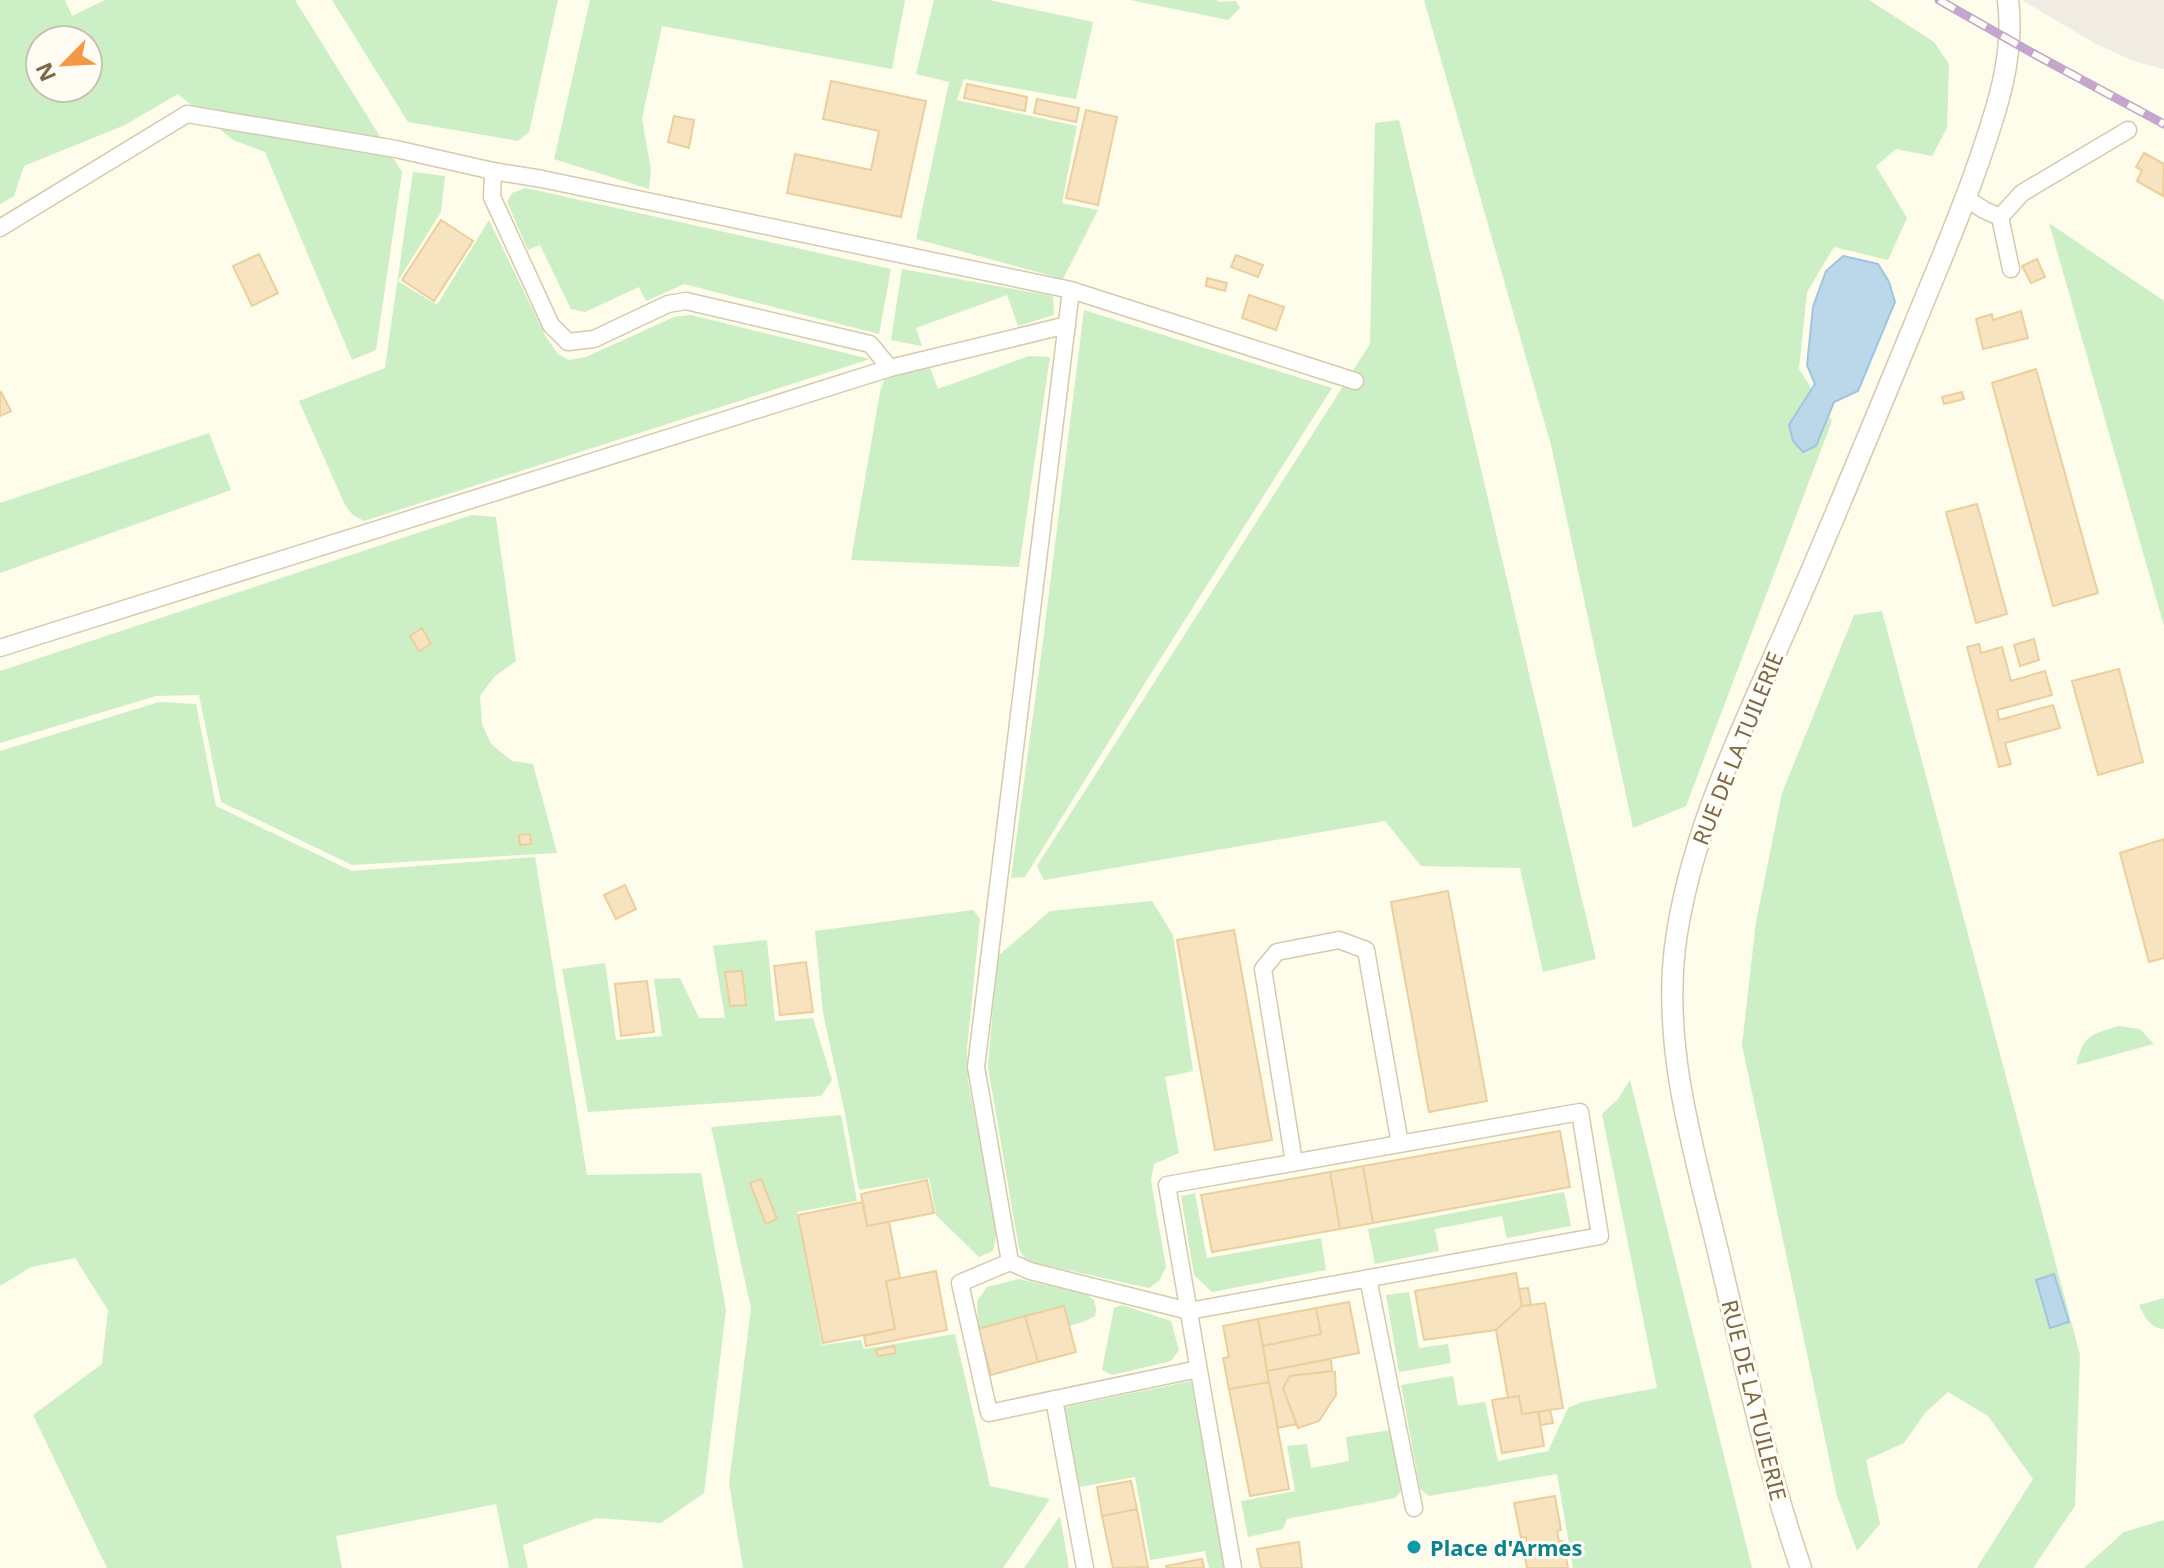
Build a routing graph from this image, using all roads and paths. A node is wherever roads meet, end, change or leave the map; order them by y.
1 (2008, 0) edge
2 (2128, 130) dead end
3 (493, 171) junction
4 (1966, 198) junction
5 (2000, 217) junction
6 (0, 228) edge
7 (2011, 269) dead end
8 (1071, 290) junction
9 (1067, 325) junction
10 (890, 368) junction
11 (1355, 381) dead end
12 (0, 648) edge
13 (1400, 1144) junction
14 (1294, 1162) junction
15 (1010, 1262) junction
16 (1368, 1278) junction
17 (1189, 1311) junction
18 (1198, 1369) junction
19 (1054, 1399) junction
20 (1414, 1508) dead end
21 (1801, 1565) edge
22 (1085, 1568) edge
23 (1233, 1568) edge

1 - 4 street, RUE DE LA TUILERIE
2 - 5 street
3 - 6 street
3 - 8 street
3 - 10 street
4 - 5 street
4 - 21 street, RUE DE LA TUILERIE
5 - 7 street
8 - 9 street
8 - 11 street
9 - 10 street
9 - 15 street
10 - 12 street
13 - 14 street
13 - 14 street
13 - 16 street
14 - 17 street
15 - 17 street
15 - 19 street
16 - 17 street
16 - 20 street
17 - 18 street
18 - 19 street
18 - 23 street
19 - 22 street

